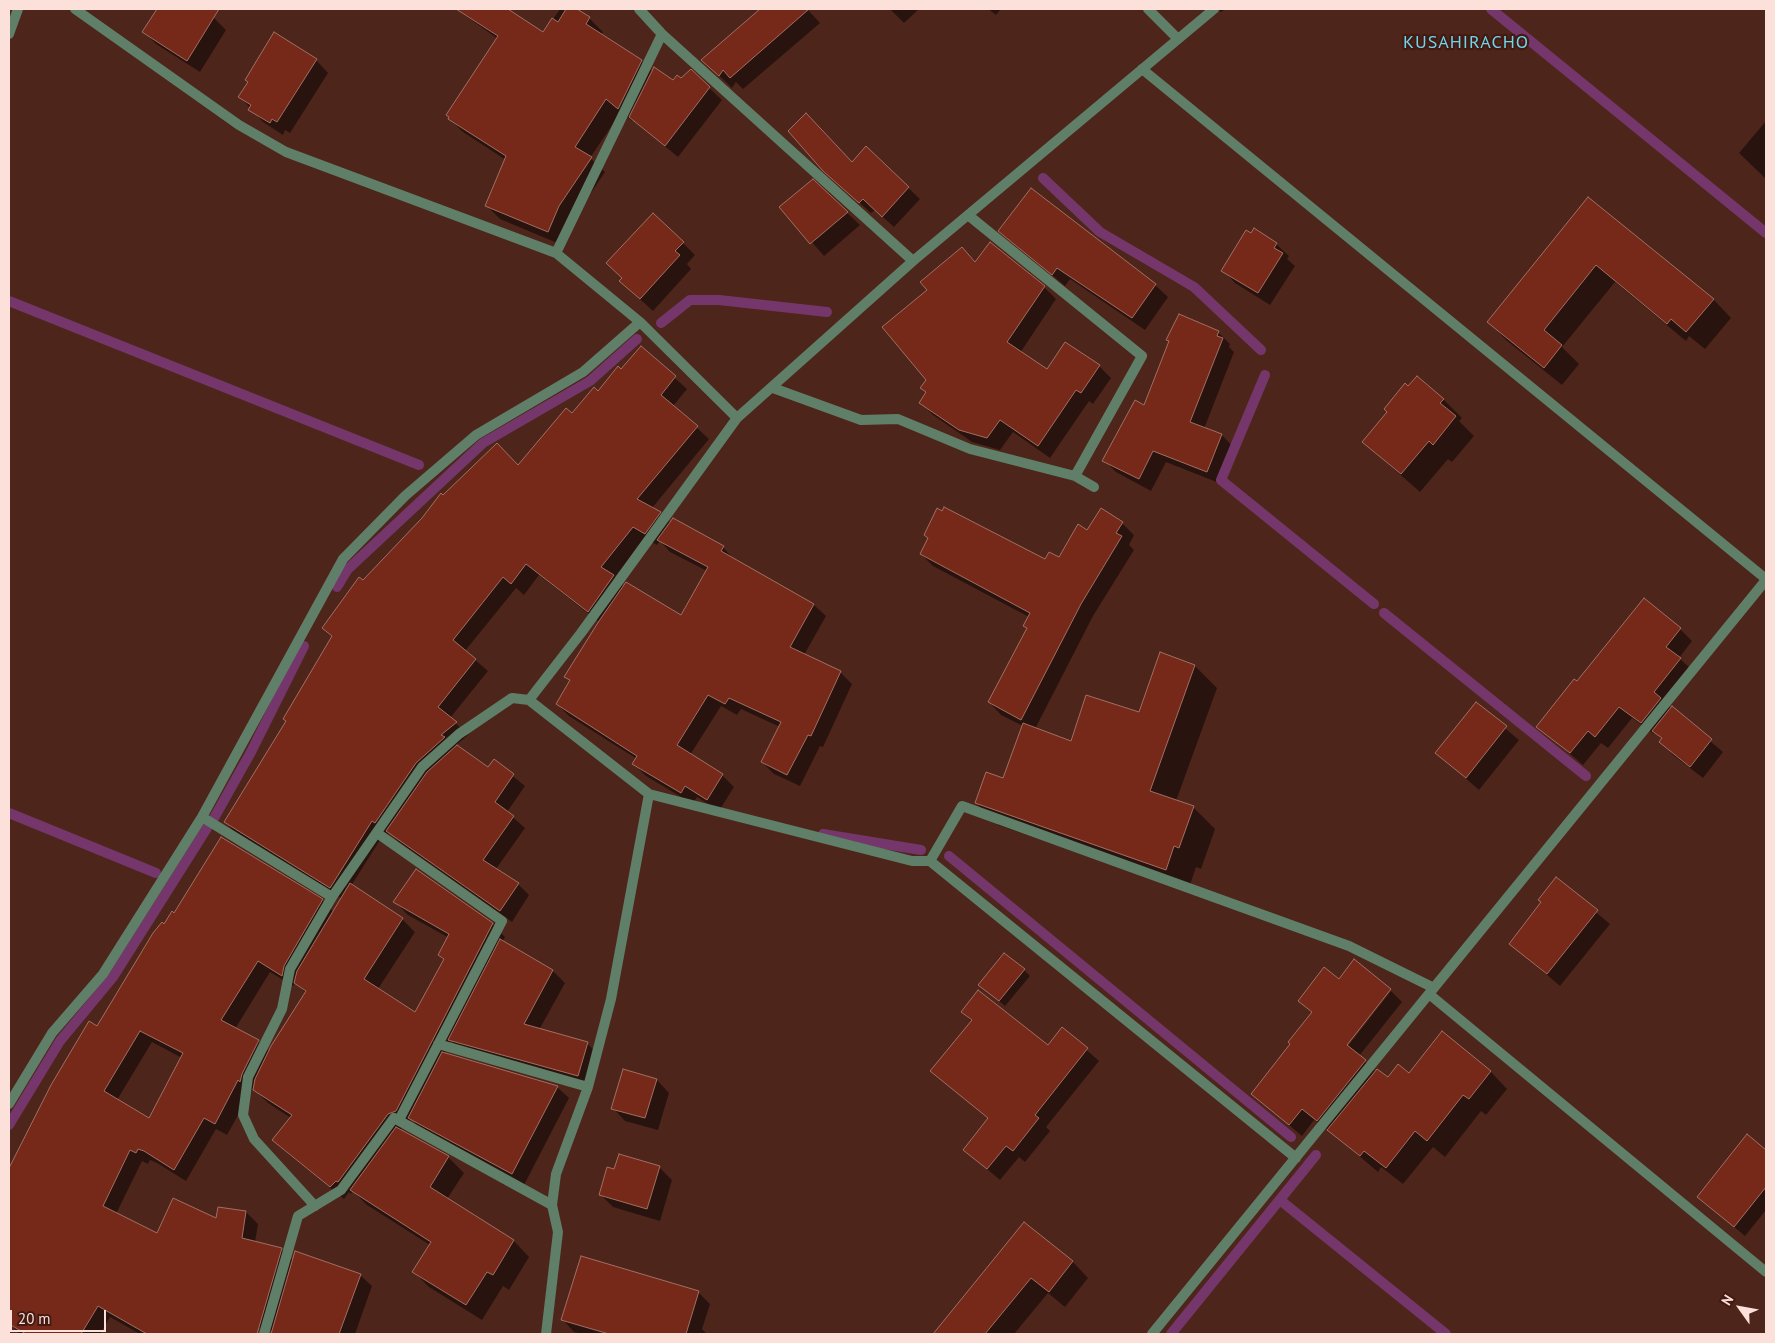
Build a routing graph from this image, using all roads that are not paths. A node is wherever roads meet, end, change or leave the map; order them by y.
1 (18, 9) edge
2 (75, 9) edge
3 (639, 9) edge
4 (1148, 9) edge
5 (1214, 9) edge
6 (9, 34) edge
7 (662, 34) junction
8 (1178, 39) junction
9 (1142, 69) junction
10 (968, 215) junction
11 (556, 253) junction
12 (913, 261) junction
13 (640, 322) junction
14 (773, 388) junction
15 (737, 418) junction
16 (1075, 476) junction
17 (1094, 487) dead end
18 (1766, 579) edge
19 (529, 700) junction
20 (649, 794) junction
21 (202, 817) junction
22 (376, 833) junction
23 (930, 861) junction
24 (332, 897) junction
25 (1431, 991) junction
26 (438, 1044) junction
27 (588, 1087) junction
28 (9, 1104) edge
29 (399, 1120) junction
30 (1296, 1158) junction
31 (552, 1204) junction
32 (315, 1206) junction
33 (1766, 1272) edge
34 (264, 1334) edge
35 (546, 1334) edge
36 (1152, 1334) edge

1 - 6 street
2 - 11 street
3 - 7 street
4 - 8 street
5 - 8 street
7 - 11 street
7 - 12 street
8 - 9 street
9 - 10 street
9 - 18 street
10 - 12 street
10 - 16 street
11 - 13 street
12 - 14 street
13 - 15 street
13 - 21 street
14 - 15 street
14 - 16 street
15 - 19 street
16 - 17 street
18 - 25 street
19 - 20 street
19 - 22 street
20 - 23 street
20 - 27 street
21 - 24 street
21 - 28 street
22 - 24 street
22 - 26 street
23 - 25 street
23 - 30 street
24 - 32 street
25 - 30 street
25 - 33 street
26 - 27 street
26 - 29 street
27 - 31 street
29 - 31 street
29 - 32 street
30 - 36 street
31 - 35 street
32 - 34 street

